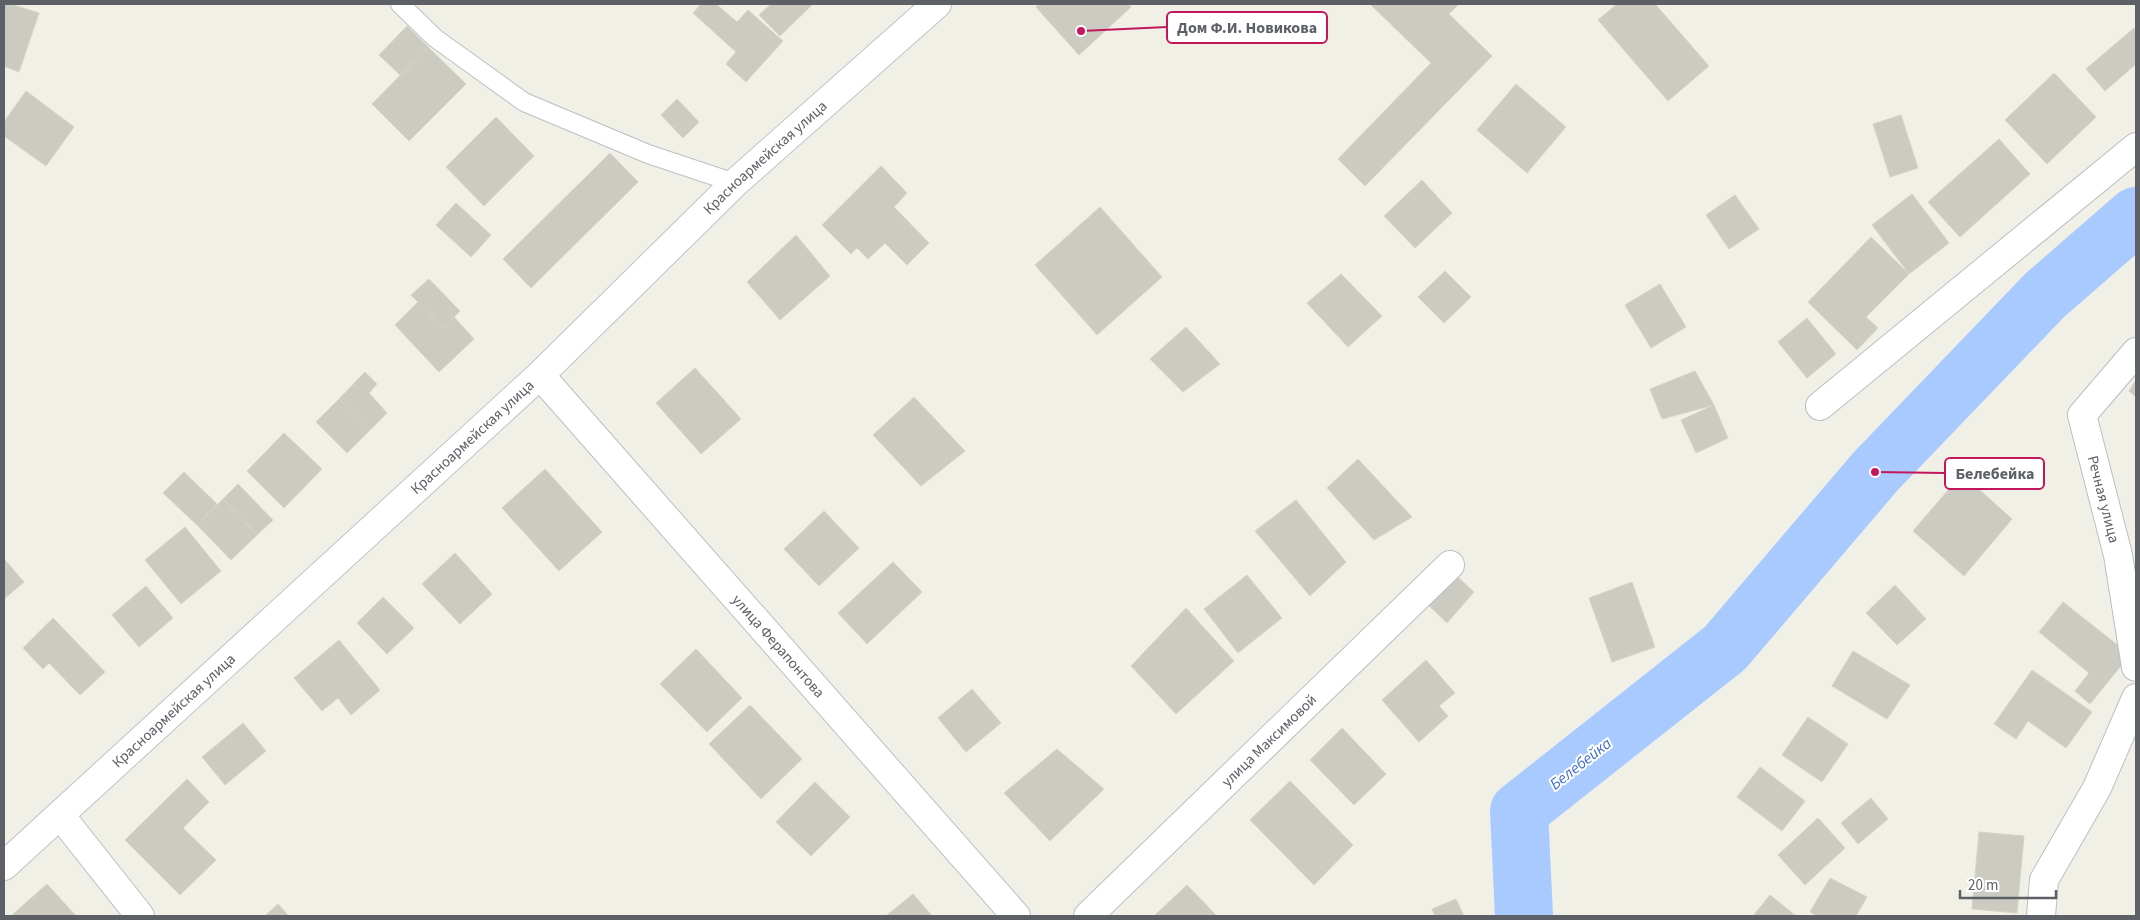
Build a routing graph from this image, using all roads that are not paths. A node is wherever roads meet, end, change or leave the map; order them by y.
1 (400, 4) edge
2 (937, 4) edge
3 (2136, 147) edge
4 (735, 183) junction
5 (2136, 352) edge
6 (540, 375) junction
7 (1820, 406) dead end
8 (1450, 564) dead end
9 (2136, 667) edge
10 (2136, 698) edge
11 (60, 816) junction
12 (4, 866) edge
13 (140, 916) edge
14 (1016, 916) edge
15 (1088, 916) edge
16 (2041, 916) edge

1 - 4 lane
2 - 4 street, Красноармейская улица
3 - 7 street
4 - 6 street, Красноармейская улица
5 - 9 street, Речная улица
6 - 11 street, Красноармейская улица
6 - 14 street, улица Ферапонтова
8 - 15 street, улица Максимовой
10 - 16 street
11 - 12 street, Красноармейская улица
11 - 13 street

